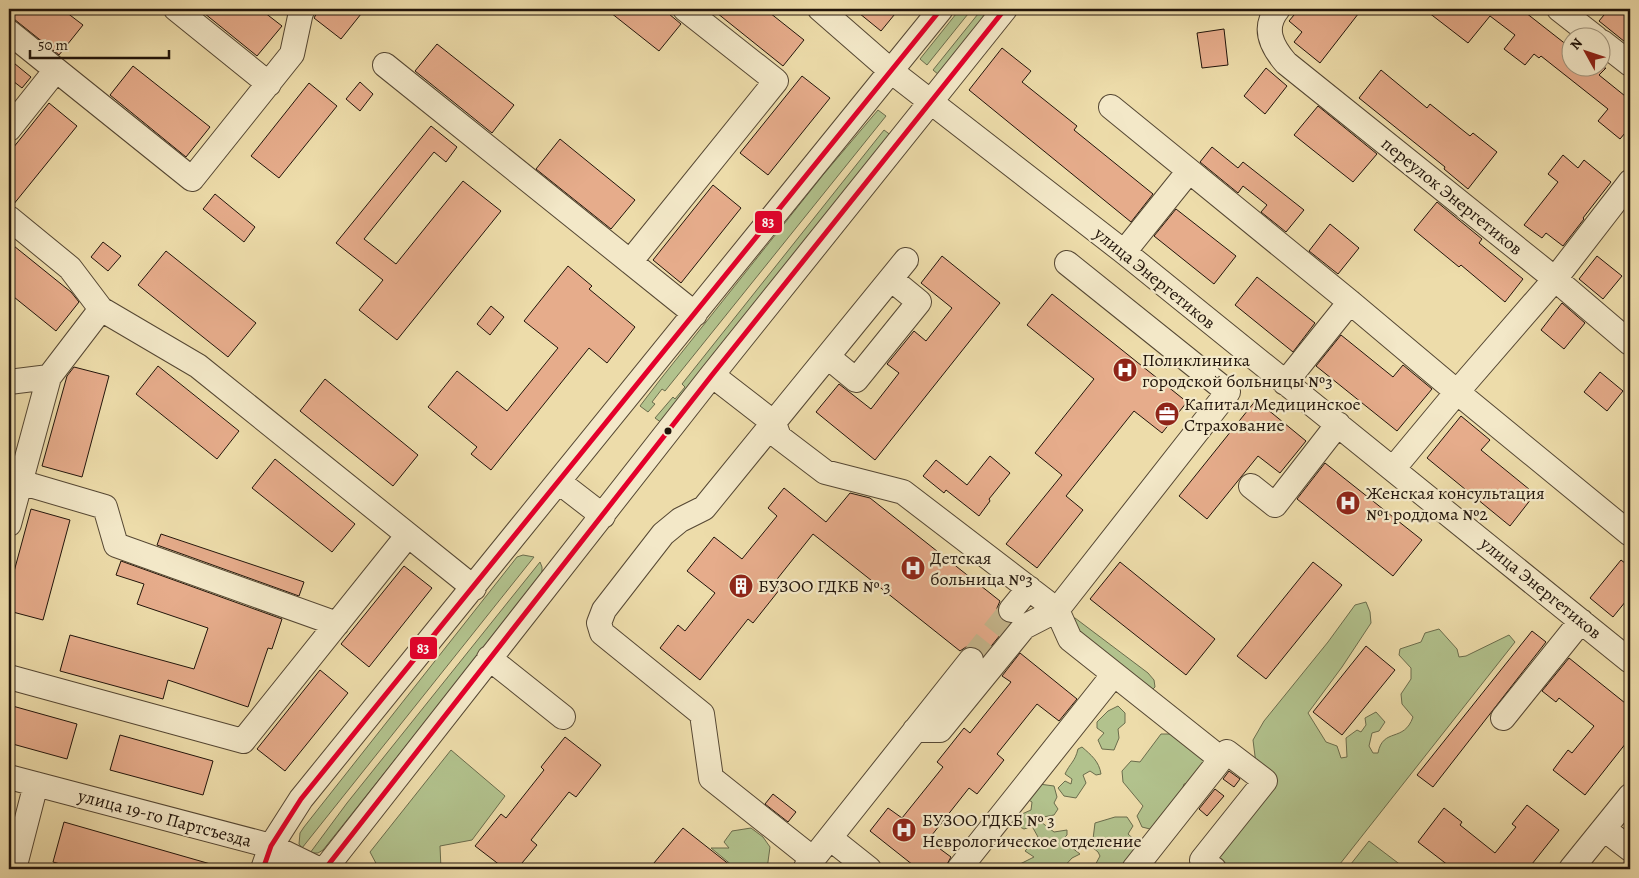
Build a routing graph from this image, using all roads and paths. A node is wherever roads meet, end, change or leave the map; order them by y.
1 (176, 9) edge
2 (304, 9) edge
3 (686, 9) edge
4 (820, 9) edge
5 (941, 9) edge
6 (1005, 9) edge
7 (1278, 9) edge
8 (1559, 9) edge
9 (1583, 28) edge
10 (9, 32) edge
11 (1612, 50) edge
12 (385, 64) dead end
13 (1630, 64) edge
14 (56, 70) junction
15 (891, 71) junction
16 (269, 84) junction
17 (930, 102) junction
18 (1111, 108) dead end
19 (9, 129) edge
20 (1190, 171) junction
21 (1630, 182) edge
22 (9, 218) edge
23 (1124, 252) junction
24 (906, 260) dead end
25 (630, 262) junction
26 (1067, 263) dead end
27 (891, 279) junction
28 (1555, 279) junction
29 (1350, 302) junction
30 (101, 309) junction
31 (695, 314) junction
32 (1630, 343) edge
33 (828, 357) junction
34 (712, 375) junction
35 (49, 377) junction
36 (9, 382) edge
37 (1285, 383) junction
38 (1457, 392) junction
39 (774, 423) junction
40 (1338, 424) junction
41 (1393, 469) junction
42 (20, 482) junction
43 (559, 482) junction
44 (1251, 486) dead end
45 (602, 516) junction
46 (9, 524) edge
47 (1630, 534) edge
48 (408, 535) junction
49 (474, 588) junction
50 (1029, 588) junction
51 (1011, 610) tunnel mouth
52 (1057, 610) junction
53 (1581, 621) junction
54 (337, 624) junction
55 (1629, 656) edge
56 (489, 658) junction
57 (971, 660) tunnel mouth
58 (1114, 674) junction
59 (9, 677) edge
60 (563, 717) dead end
61 (1503, 718) dead end
62 (915, 730) junction
63 (1221, 759) junction
64 (9, 777) edge
65 (36, 784) junction
66 (1630, 796) edge
67 (1604, 829) junction
68 (830, 838) junction
69 (271, 846) junction
70 (1630, 849) edge
71 (809, 864) edge
72 (17, 869) edge
73 (263, 869) edge
74 (318, 869) edge
75 (325, 869) edge
76 (869, 869) edge
77 (959, 869) edge
78 (1134, 869) edge
79 (1214, 869) edge
80 (1571, 869) edge

1 - 16 street
2 - 16 street
3 - 25 street
4 - 15 street, улица Энергетиков
5 - 15 street
6 - 17 street
7 - 28 street, переулок Энергетиков
8 - 9 street
10 - 14 street
11 - 13 street
12 - 25 street
14 - 16 street
14 - 19 street
15 - 17 street, улица Энергетиков
15 - 31 street
17 - 23 street, улица Энергетиков
17 - 34 street
18 - 20 street
20 - 23 street
20 - 29 street
21 - 28 street
22 - 30 street
23 - 37 street, улица Энергетиков
24 - 27 street
25 - 31 street
26 - 52 street
27 - 33 street
27 - 33 street
28 - 32 street, переулок Энергетиков
28 - 38 street
29 - 37 street
29 - 38 street
30 - 35 street
30 - 48 street
31 - 43 street
33 - 39 street
34 - 39 street
34 - 45 street
35 - 36 street
35 - 42 street
37 - 40 street, улица Энергетиков
38 - 41 street
38 - 47 street
39 - 50 street
39 - 71 street
40 - 41 street, улица Энергетиков
40 - 44 street
41 - 53 street, улица Энергетиков
42 - 46 street
42 - 54 street
43 - 45 street
43 - 49 street
45 - 56 street
48 - 49 street
48 - 54 street
49 - 69 street
50 - 51 street
50 - 52 street
52 - 58 street
52 - 62 street
53 - 55 street, улица Энергетиков
53 - 61 street
54 - 59 street
56 - 60 street
56 - 75 street
57 - 62 street
58 - 63 street
58 - 77 street
62 - 68 street
63 - 78 street
63 - 79 street
64 - 65 street, улица 19-го Партсъезда
65 - 69 street, улица 19-го Партсъезда
65 - 72 street
66 - 67 street
67 - 70 street
67 - 80 street
68 - 71 street
68 - 76 street
69 - 73 street
69 - 74 street, улица 19-го Партсъезда

